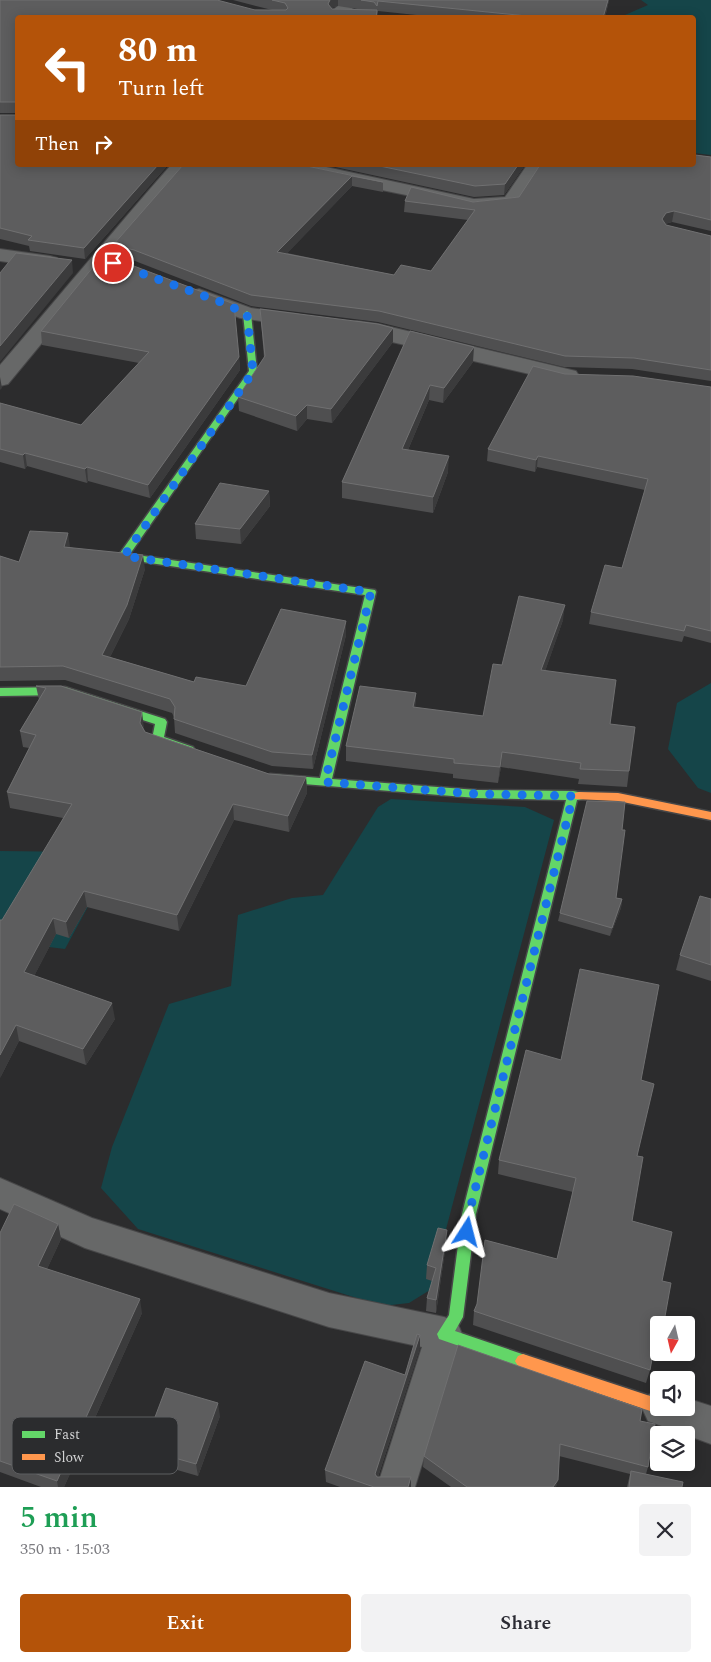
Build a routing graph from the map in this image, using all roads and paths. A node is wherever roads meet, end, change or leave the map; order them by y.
1 (352, 0) edge
2 (336, 15) edge
3 (179, 167) edge
4 (299, 167) edge
5 (535, 167) edge
6 (0, 255) edge
7 (102, 264) junction
8 (179, 287) edge
9 (247, 314) junction
10 (313, 322) edge
11 (341, 325) edge
12 (584, 377) edge
13 (0, 379) edge
14 (0, 692) edge
15 (200, 754) edge
16 (261, 775) edge
17 (325, 782) junction
18 (573, 796) junction
19 (711, 816) edge
20 (0, 1193) edge
21 (444, 1334) junction
22 (650, 1404) edge
23 (686, 1416) edge
24 (711, 1425) edge
25 (396, 1487) edge

1 - 2 street
3 - 7 street
4 - 5 street
6 - 7 street
7 - 13 street
8 - 9 street
9 - 10 street
9 - 17 street
11 - 12 street
14 - 15 street
16 - 17 street
17 - 18 street
18 - 19 street
18 - 21 street
20 - 21 street
21 - 22 street
21 - 25 street
23 - 24 street

